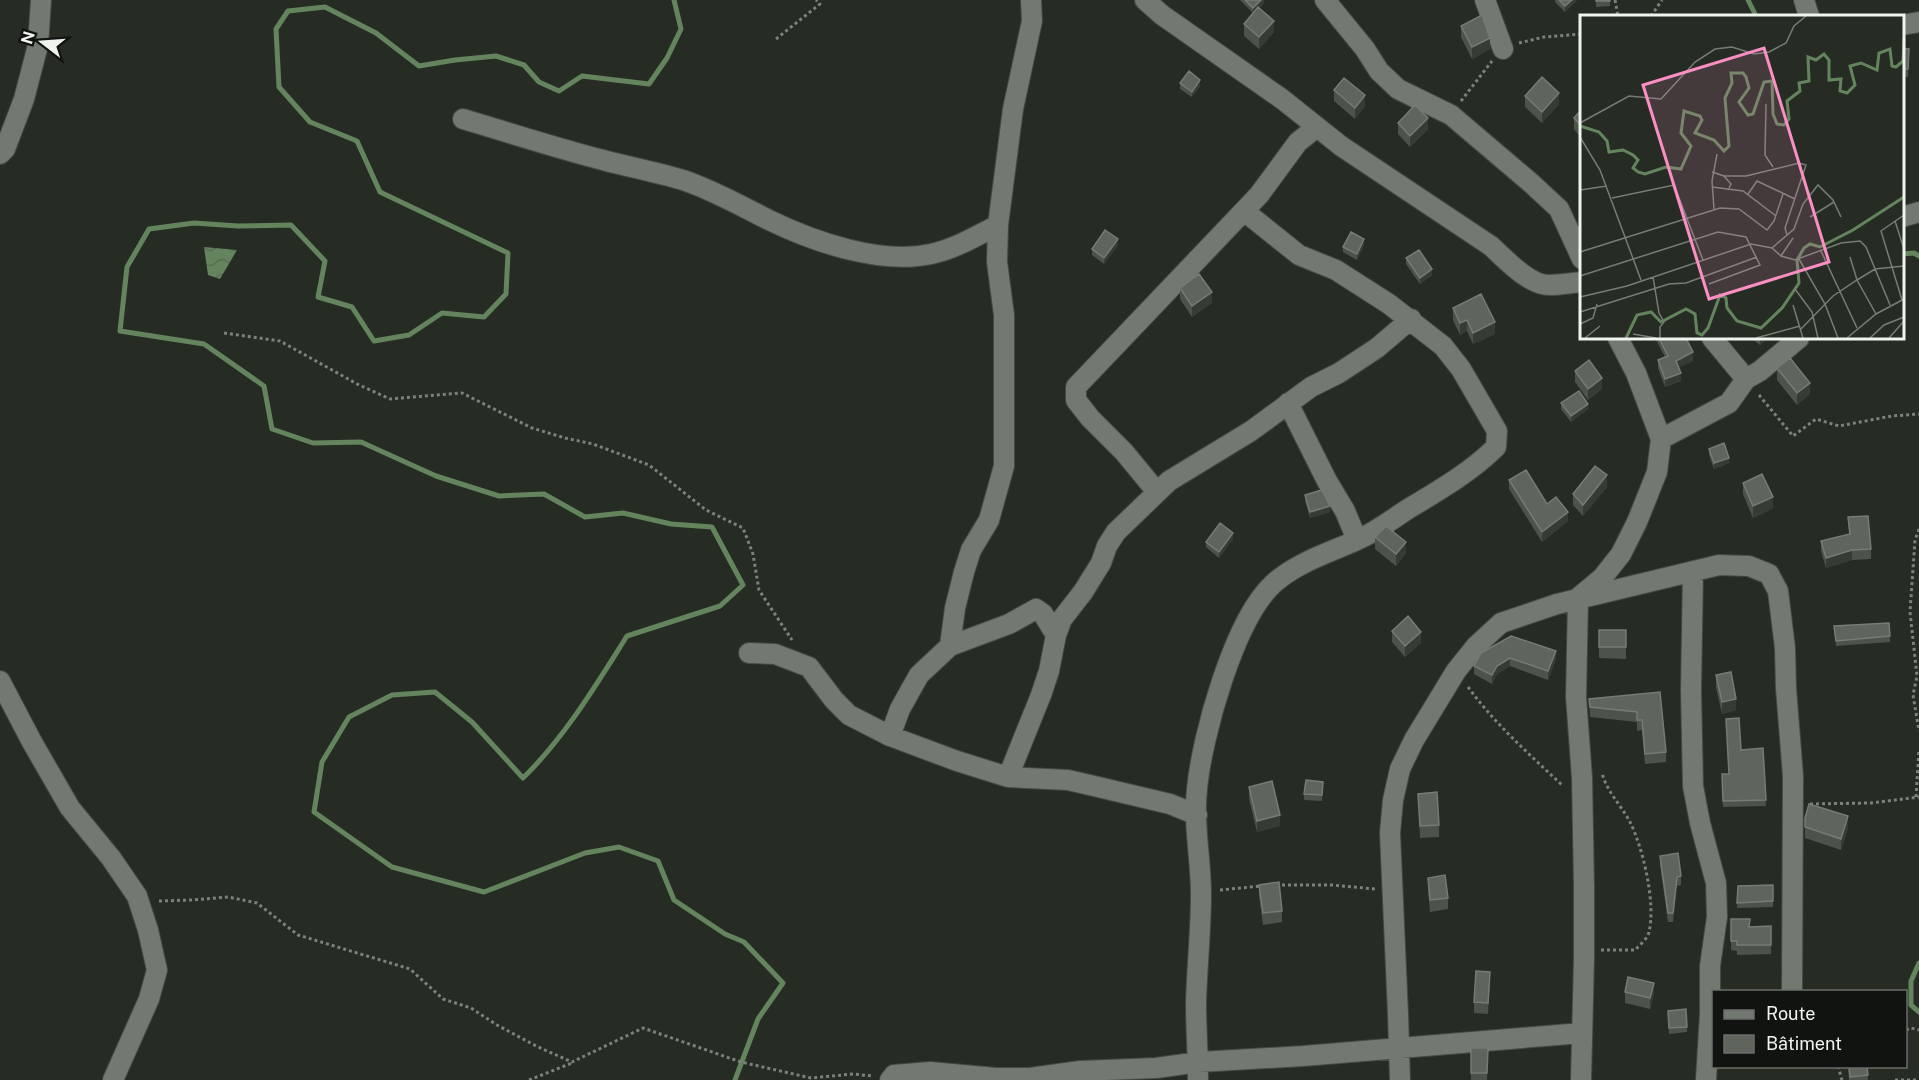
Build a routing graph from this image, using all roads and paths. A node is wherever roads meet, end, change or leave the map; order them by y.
1 (40, 0) edge
2 (816, 0) edge
3 (1030, 0) edge
4 (1144, 0) edge
5 (1325, 0) edge
6 (1485, 0) edge
7 (1615, 0) edge
8 (1662, 0) edge
9 (1804, 0) edge
10 (1617, 15) edge
11 (1652, 15) edge
12 (1809, 15) edge
13 (1919, 22) edge
14 (1904, 25) edge
15 (776, 39) dead end
16 (1503, 49) dead end
17 (463, 119) dead end
18 (1317, 127) junction
19 (0, 154) edge
20 (1244, 212) junction
21 (1919, 212) edge
22 (1904, 216) edge
23 (998, 225) junction
24 (1580, 257) edge
25 (1580, 282) edge
26 (1411, 319) junction
27 (224, 333) dead end
28 (1619, 339) edge
29 (1713, 339) edge
30 (1798, 339) edge
31 (1746, 379) junction
32 (1288, 403) junction
33 (1919, 414) edge
34 (1661, 439) junction
35 (1157, 492) junction
36 (1919, 529) edge
37 (1357, 540) junction
38 (1693, 571) junction
39 (1578, 598) junction
40 (1056, 635) junction
41 (950, 646) junction
42 (749, 653) dead end
43 (809, 667) junction
44 (1456, 671) junction
45 (0, 681) edge
46 (1919, 731) edge
47 (890, 736) junction
48 (1919, 749) edge
49 (1600, 765) dead end
50 (1008, 777) junction
51 (1917, 797) edge
52 (1582, 803) junction
53 (1793, 804) junction
54 (1197, 815) junction
55 (1263, 885) edge
56 (1272, 885) edge
57 (1391, 890) junction
58 (1201, 893) junction
59 (137, 896) junction
60 (1584, 950) junction
61 (1792, 990) edge
62 (1581, 1033) junction
63 (1400, 1049) junction
64 (572, 1062) junction
65 (1198, 1071) edge
66 (890, 1079) edge
67 (1918, 1079) edge
68 (113, 1080) edge
69 (529, 1080) edge
70 (1400, 1080) edge
71 (1581, 1080) edge
72 (1706, 1080) edge
73 (1895, 1080) edge

1 - 19 street
2 - 15 path
3 - 23 street
4 - 18 street
5 - 24 street
6 - 16 street
7 - 10 path
8 - 11 path
9 - 12 street
13 - 14 street
17 - 23 street
18 - 20 street
18 - 25 street
20 - 26 street
20 - 35 street
21 - 22 street
23 - 41 street
26 - 32 street
26 - 37 street
27 - 43 path
28 - 34 street
29 - 31 street
30 - 31 street
31 - 33 path
31 - 34 street
32 - 35 street
32 - 37 street
34 - 39 street
35 - 40 street
36 - 46 path
37 - 54 street
38 - 39 street
38 - 53 street
38 - 72 street
39 - 44 street
39 - 52 street
40 - 41 street
40 - 50 street
41 - 47 street
42 - 43 street
43 - 47 street
44 - 52 path
44 - 57 street
45 - 59 street
47 - 50 street
48 - 51 path
49 - 60 path
50 - 54 street
51 - 53 path
52 - 60 street
53 - 61 street
54 - 58 street
55 - 58 path
56 - 57 path
57 - 63 street
58 - 65 street
59 - 64 path
59 - 68 street
60 - 62 street
62 - 63 street
62 - 71 street
63 - 65 street
63 - 70 street
64 - 66 path
64 - 69 path
65 - 66 street
67 - 73 path

